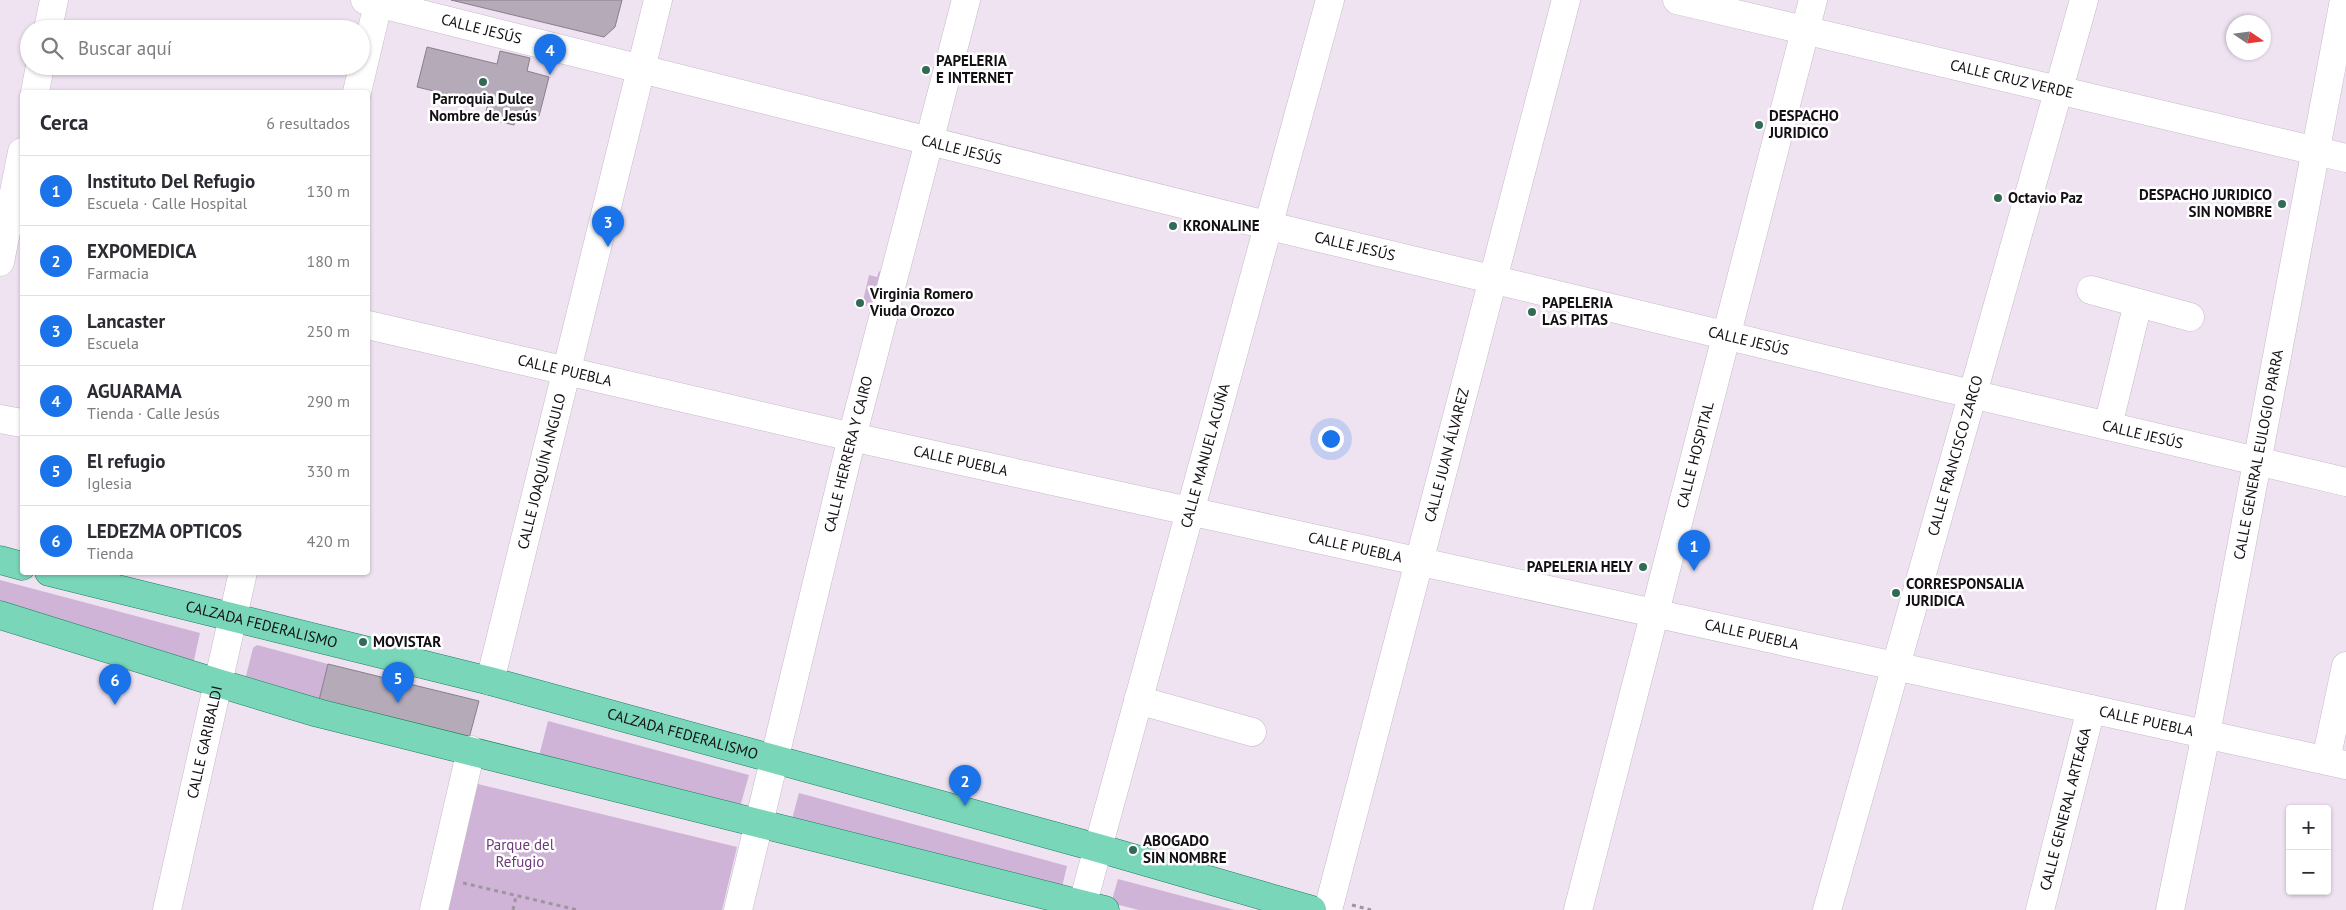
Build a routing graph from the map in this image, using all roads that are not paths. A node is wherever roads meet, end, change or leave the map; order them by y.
1 (54, 0) edge
2 (658, 0) edge
3 (966, 0) edge
4 (1330, 0) edge
5 (1566, 0) edge
6 (1677, 0) edge
7 (1813, 0) edge
8 (2084, 0) edge
9 (2344, 0) edge
10 (374, 1) edge
11 (50, 20) edge
12 (370, 22) edge
13 (1805, 30) junction
14 (640, 70) junction
15 (38, 75) edge
16 (360, 75) edge
17 (2059, 89) junction
18 (35, 90) edge
19 (357, 90) edge
20 (929, 141) junction
21 (2315, 151) junction
22 (2346, 158) edge
23 (20, 165) edge
24 (1268, 226) junction
25 (7, 247) edge
26 (1493, 279) junction
27 (2091, 290) dead end
28 (2138, 303) junction
29 (2190, 317) dead end
30 (370, 325) edge
31 (1726, 337) junction
32 (566, 372) junction
33 (1972, 395) junction
34 (0, 419) edge
35 (20, 423) edge
36 (2108, 426) junction
37 (852, 437) junction
38 (2258, 462) junction
39 (2346, 482) edge
40 (1190, 511) junction
41 (0, 560) edge
42 (1420, 561) junction
43 (20, 565) edge
44 (61, 575) edge
45 (242, 575) edge
46 (1655, 613) junction
47 (0, 615) edge
48 (232, 617) junction
49 (1896, 666) junction
50 (2346, 666) edge
51 (490, 681) junction
52 (218, 683) junction
53 (1138, 700) junction
54 (2091, 709) junction
55 (1252, 732) dead end
56 (2206, 734) junction
57 (471, 750) junction
58 (775, 759) junction
59 (2336, 762) edge
60 (759, 822) junction
61 (1098, 848) junction
62 (1089, 908) edge
63 (167, 910) edge
64 (434, 910) edge
65 (738, 910) edge
66 (1312, 910) edge
67 (1328, 910) edge
68 (1578, 910) edge
69 (1827, 910) edge
70 (2040, 910) edge
71 (2170, 910) edge

1 - 11 street
2 - 14 street, CALLE JOAQUÍN ANGULO
3 - 20 street, CALLE HERRERA Y CAIRO
4 - 24 street, CALLE MANUEL ACUÑA
5 - 26 street, CALLE JUAN ÁLVAREZ
6 - 13 street, CALLE CRUZ VERDE
7 - 13 street, CALLE HOSPITAL
8 - 17 street, CALLE FRANCISCO ZARCO
9 - 21 street, CALLE GENERAL EULOGIO PARRA
10 - 12 street
10 - 14 street, CALLE JESÚS
13 - 17 street, CALLE CRUZ VERDE
13 - 31 street, CALLE HOSPITAL
14 - 20 street, CALLE JESÚS
14 - 32 street, CALLE JOAQUÍN ANGULO
15 - 18 street
16 - 19 street
17 - 21 street, CALLE CRUZ VERDE
17 - 33 street, CALLE FRANCISCO ZARCO
20 - 24 street, CALLE JESÚS
20 - 37 street, CALLE HERRERA Y CAIRO
21 - 22 street, CALLE CRUZ VERDE
21 - 38 street, CALLE GENERAL EULOGIO PARRA
23 - 25 street
24 - 26 street, CALLE JESÚS
24 - 40 street, CALLE MANUEL ACUÑA
26 - 31 street, CALLE JESÚS
26 - 42 street, CALLE JUAN ÁLVAREZ
27 - 28 street
28 - 29 street
28 - 36 street
30 - 32 street, CALLE PUEBLA
31 - 33 street, CALLE JESÚS
31 - 46 street, CALLE HOSPITAL
32 - 37 street, CALLE PUEBLA
32 - 51 street, CALLE JOAQUÍN ANGULO
33 - 36 street, CALLE JESÚS
33 - 49 street, CALLE FRANCISCO ZARCO
34 - 35 street
36 - 38 street, CALLE JESÚS
37 - 40 street, CALLE PUEBLA
37 - 58 street, CALLE HERRERA Y CAIRO
38 - 39 street, CALLE JESÚS
38 - 56 street, CALLE GENERAL EULOGIO PARRA
40 - 42 street, CALLE PUEBLA
40 - 53 street, CALLE MANUEL ACUÑA
41 - 43 main road
42 - 46 street, CALLE PUEBLA
42 - 67 street, CALLE JUAN ÁLVAREZ
44 - 48 main road, CALZADA FEDERALISMO
45 - 48 street, CALLE GARIBALDI
46 - 49 street, CALLE PUEBLA
46 - 68 street, CALLE HOSPITAL
47 - 52 main road
48 - 51 main road, CALZADA FEDERALISMO
48 - 52 street, CALLE GARIBALDI
49 - 54 street, CALLE PUEBLA
49 - 69 street, CALLE FRANCISCO ZARCO
50 - 59 street
51 - 58 main road, CALZADA FEDERALISMO
52 - 57 main road
52 - 63 street, CALLE GARIBALDI
53 - 55 street
53 - 61 street, CALLE MANUEL ACUÑA
54 - 56 street, CALLE PUEBLA
54 - 70 street, CALLE GENERAL ARTEAGA
56 - 59 street, CALLE PUEBLA
56 - 71 street, CALLE GENERAL EULOGIO PARRA
57 - 60 main road
57 - 64 street
58 - 60 street, CALLE HERRERA Y CAIRO
58 - 61 main road, CALZADA FEDERALISMO
60 - 62 main road
60 - 65 street, CALLE HERRERA Y CAIRO
61 - 62 street, CALLE MANUEL ACUÑA
61 - 66 main road, CALZADA FEDERALISMO

